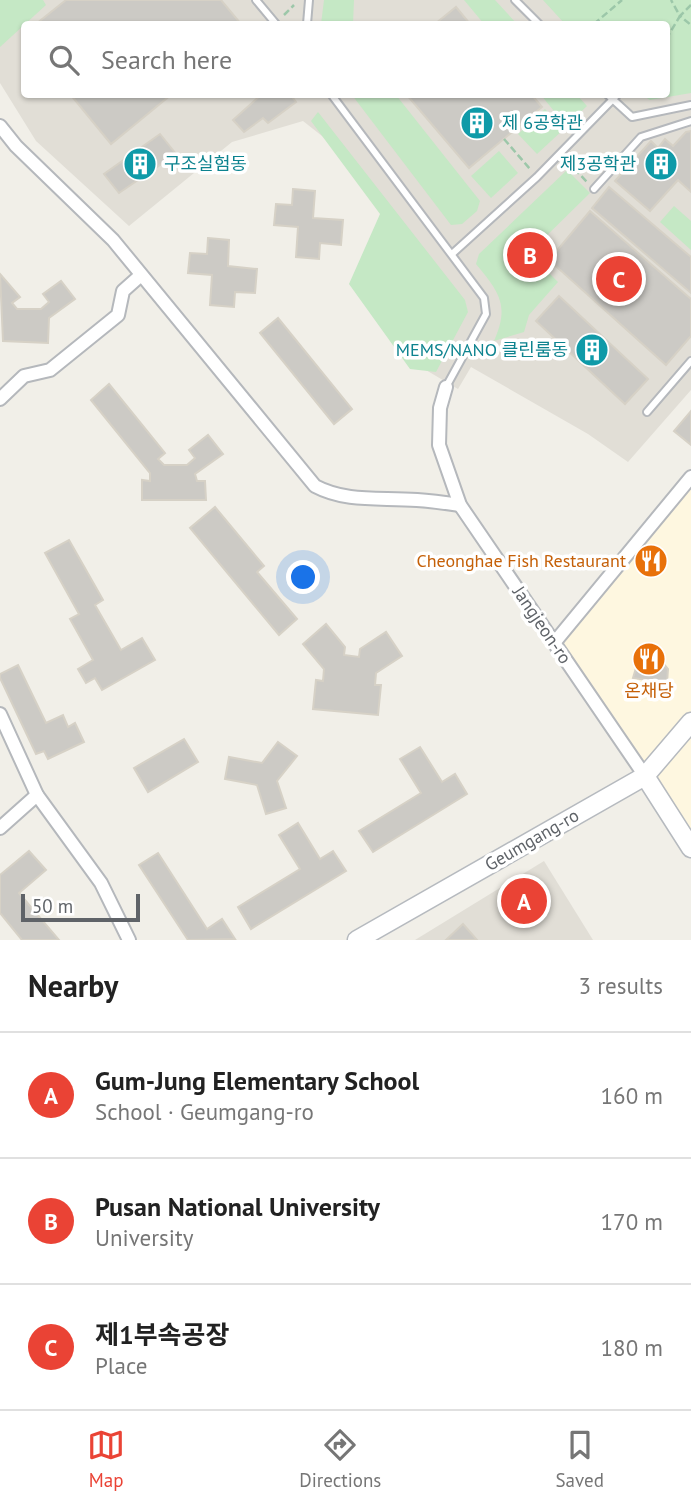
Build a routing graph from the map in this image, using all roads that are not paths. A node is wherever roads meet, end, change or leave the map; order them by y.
1 (256, 0) edge
2 (309, 0) edge
3 (515, 0) edge
4 (276, 21) edge
5 (307, 21) edge
6 (536, 21) edge
7 (334, 98) edge
8 (616, 98) edge
9 (691, 105) edge
10 (691, 121) edge
11 (0, 126) edge
12 (594, 189) road end
13 (452, 254) junction
14 (141, 275) junction
15 (691, 362) edge
16 (446, 387) joint
17 (0, 399) edge
18 (647, 412) dead end
19 (691, 477) edge
20 (460, 505) junction
21 (554, 643) junction
22 (0, 714) edge
23 (691, 722) edge
24 (645, 776) junction
25 (37, 795) junction
26 (0, 828) edge
27 (691, 848) edge
28 (129, 940) edge
29 (357, 940) edge

1 - 4 lane
2 - 5 lane
3 - 6 lane
7 - 13 lane
8 - 9 lane
8 - 13 lane
10 - 12 lane
11 - 14 street
13 - 16 lane
14 - 17 street
14 - 20 street
15 - 18 lane
16 - 20 street, Jangjeon-ro
19 - 21 street
20 - 21 street, Jangjeon-ro
21 - 24 street, Jangjeon-ro
22 - 25 street
23 - 24 main road, Geumgang-ro
24 - 27 main road, Jangjeon-ro
24 - 29 main road, Geumgang-ro
25 - 26 street
25 - 28 street

